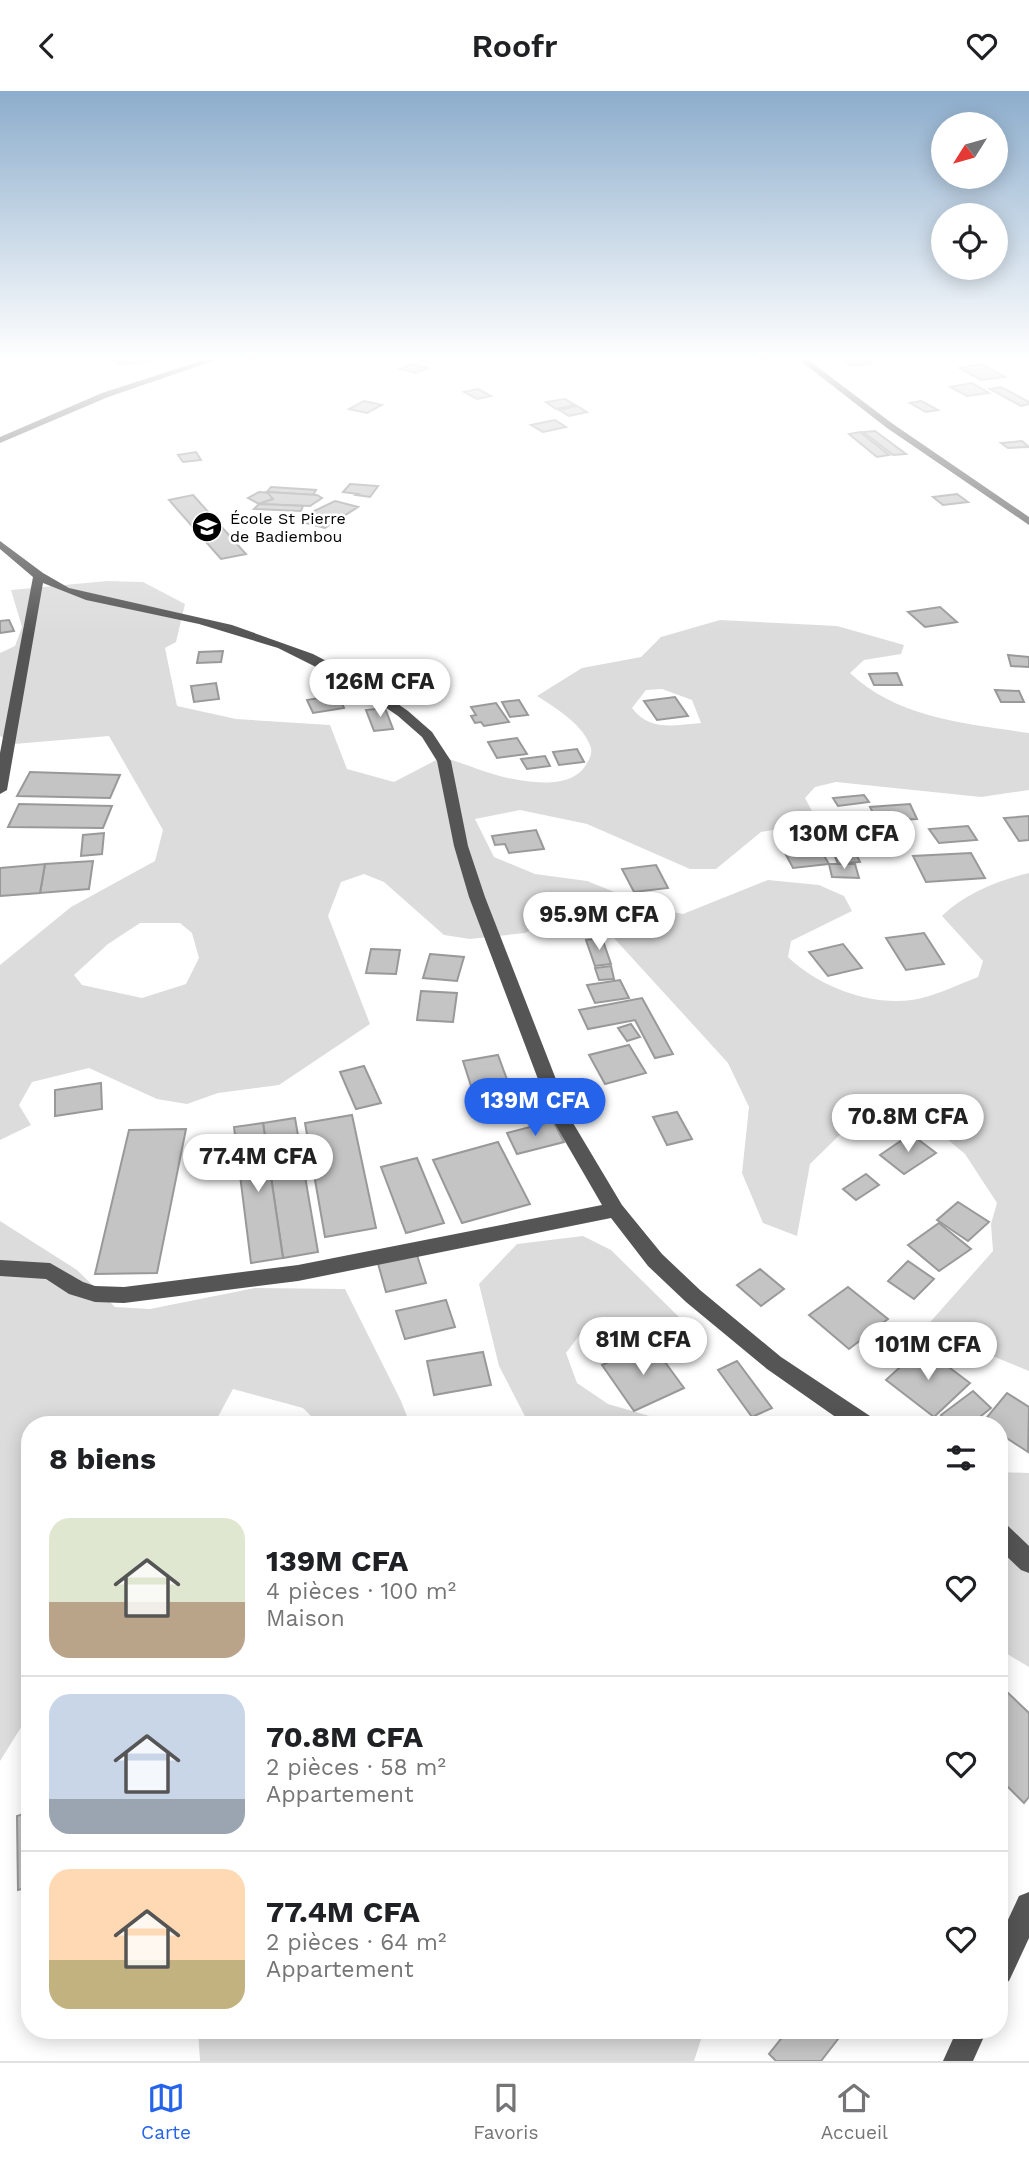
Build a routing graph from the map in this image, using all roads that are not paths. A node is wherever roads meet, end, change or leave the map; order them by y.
1 (926, 451) edge
2 (1029, 521) edge
3 (0, 544) edge
4 (38, 576) junction
5 (0, 790) edge
6 (615, 1210) junction
7 (0, 1268) edge
8 (852, 1416) edge
9 (1008, 1542) edge
10 (1029, 1562) edge
11 (1029, 1906) edge
12 (1008, 1952) edge
13 (968, 2039) edge
14 (958, 2061) edge

1 - 2 street
3 - 4 street
4 - 5 street
4 - 6 street
6 - 7 street
6 - 8 street
9 - 10 street
11 - 12 street
13 - 14 street

